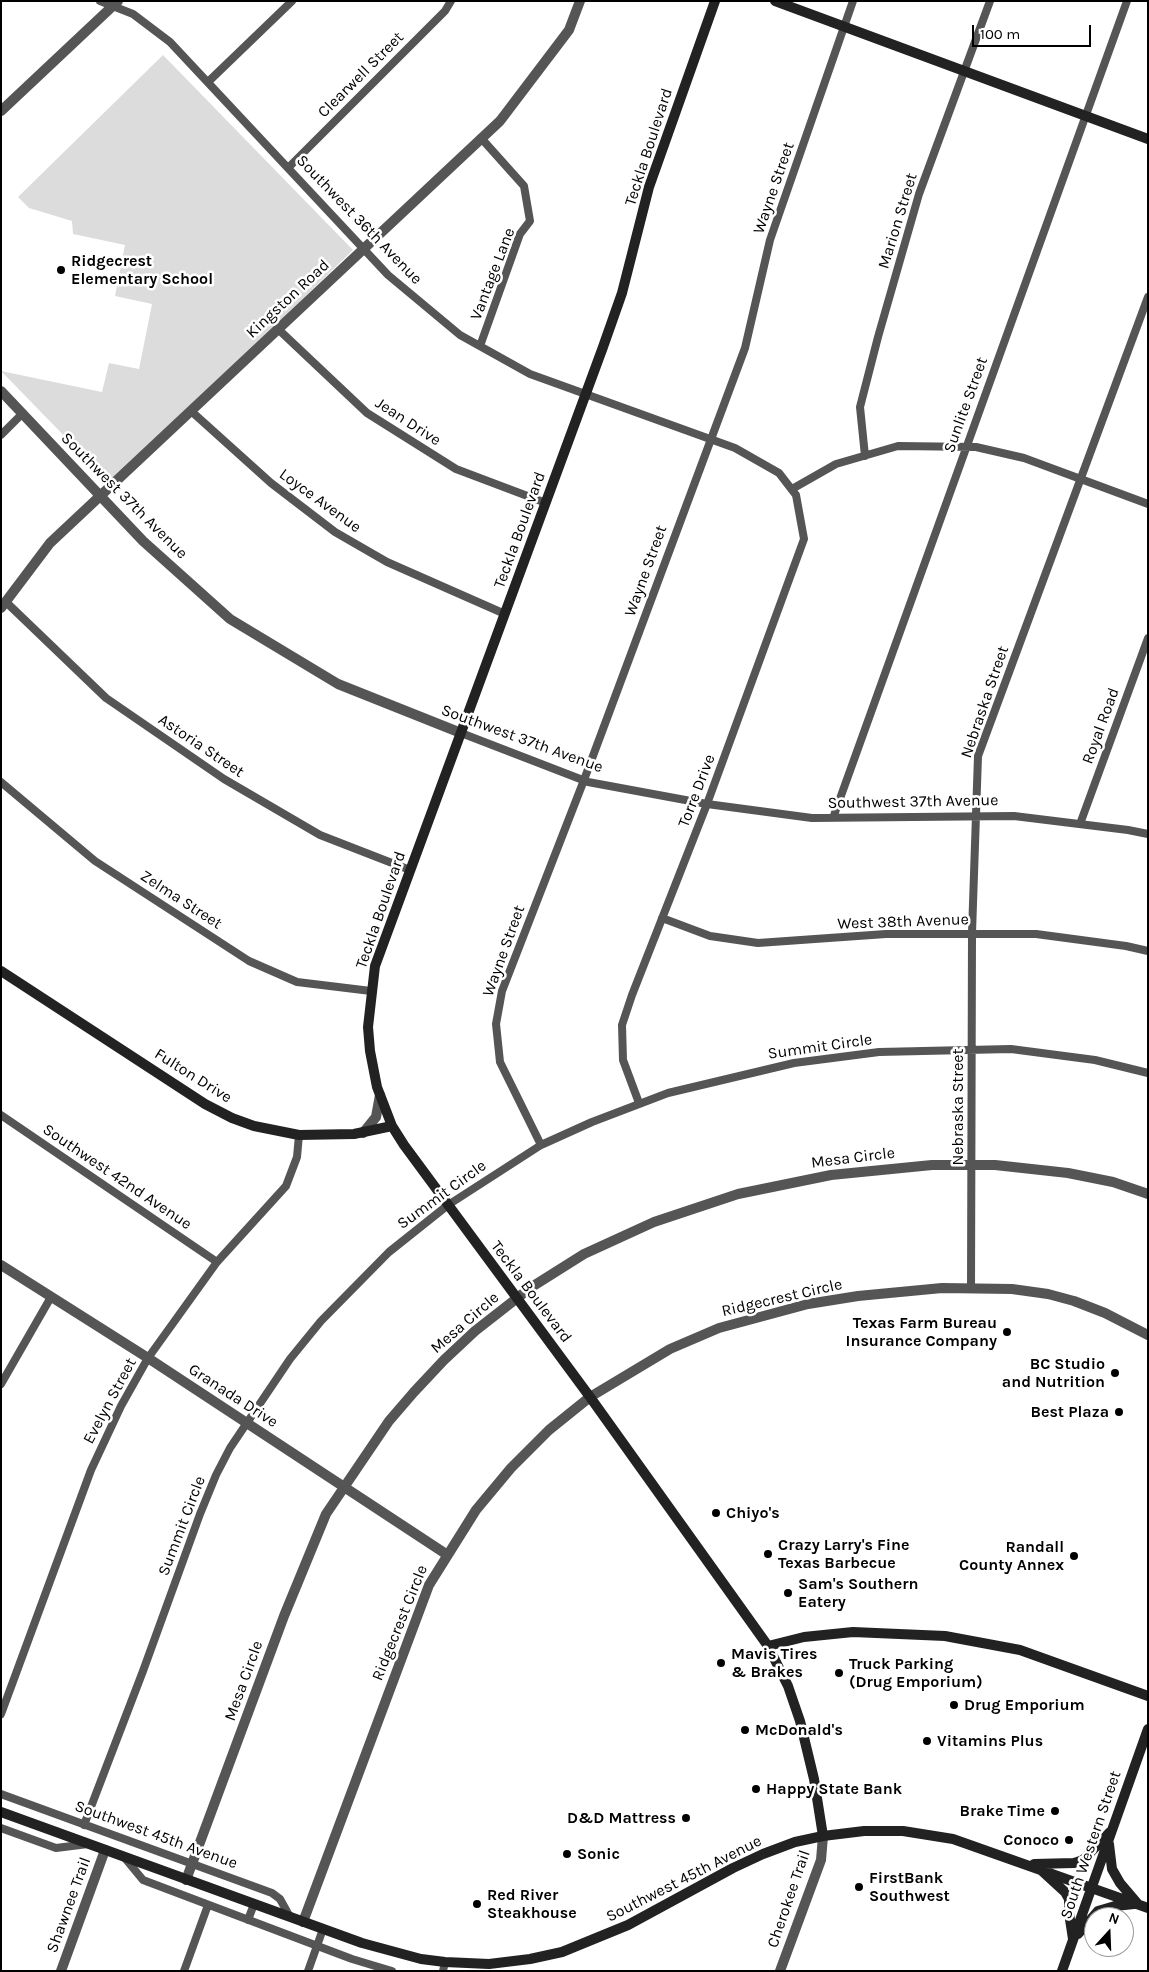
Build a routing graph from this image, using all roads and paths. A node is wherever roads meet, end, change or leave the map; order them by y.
1 (100, 1) edge
2 (292, 1) edge
3 (451, 1) edge
4 (580, 1) edge
5 (715, 1) edge
6 (775, 1) edge
7 (853, 1) edge
8 (990, 1) edge
9 (1127, 1) edge
10 (115, 4) edge
11 (844, 27) junction
12 (964, 71) junction
13 (208, 82) junction
14 (1, 111) edge
15 (1086, 116) junction
16 (481, 138) junction
17 (1148, 139) edge
18 (288, 168) junction
19 (364, 248) junction
20 (1148, 297) edge
21 (278, 329) junction
22 (480, 346) junction
23 (1, 391) edge
24 (586, 394) junction
25 (191, 411) junction
26 (23, 414) junction
27 (1, 435) edge
28 (710, 439) junction
29 (966, 447) junction
30 (865, 456) junction
31 (1081, 479) junction
32 (792, 489) junction
33 (100, 496) junction
34 (546, 503) junction
35 (1148, 504) edge
36 (4, 605) edge
37 (505, 614) junction
38 (1148, 638) edge
39 (461, 733) junction
40 (584, 780) junction
41 (1, 782) edge
42 (707, 804) junction
43 (976, 816) junction
44 (833, 818) junction
45 (1080, 824) junction
46 (1148, 834) edge
47 (410, 870) junction
48 (662, 918) junction
49 (972, 933) junction
50 (1148, 951) edge
51 (1, 970) edge
52 (371, 992) junction
53 (971, 1049) junction
54 (1148, 1073) edge
55 (380, 1095) junction
56 (639, 1103) junction
57 (1, 1115) edge
58 (392, 1126) junction
59 (363, 1133) junction
60 (299, 1135) junction
61 (541, 1145) junction
62 (972, 1166) junction
63 (1148, 1194) edge
64 (448, 1205) junction
65 (218, 1262) junction
66 (1, 1265) edge
67 (971, 1288) junction
68 (51, 1297) junction
69 (516, 1298) junction
70 (1148, 1335) edge
71 (148, 1358) junction
72 (1, 1384) edge
73 (590, 1397) junction
74 (246, 1423) junction
75 (344, 1486) junction
76 (446, 1554) junction
77 (768, 1646) junction
78 (1148, 1696) edge
79 (1, 1714) edge
80 (1148, 1729) edge
81 (1, 1794) edge
82 (1, 1812) edge
83 (84, 1825) junction
84 (1, 1828) edge
85 (1109, 1834) junction
86 (823, 1836) junction
87 (88, 1844) junction
88 (105, 1850) junction
89 (124, 1857) junction
90 (192, 1865) junction
91 (1034, 1866) junction
92 (186, 1880) junction
93 (1092, 1887) junction
94 (254, 1904) junction
95 (208, 1905) junction
96 (1143, 1906) edge
97 (290, 1917) junction
98 (248, 1920) junction
99 (303, 1922) junction
100 (323, 1929) junction
101 (1073, 1939) junction
102 (317, 1946) junction
103 (444, 1967) edge
104 (493, 1967) edge
105 (60, 1971) edge
106 (184, 1971) edge
107 (308, 1971) edge
108 (392, 1971) edge
109 (780, 1971) edge
110 (1062, 1971) edge

1 - 10 street, Southwest 36th Avenue
2 - 13 street
3 - 18 street, Clearwell Street
4 - 16 street, Kingston Road
5 - 24 main road, Teckla Boulevard
6 - 11 main road
7 - 11 street, Wayne Street
8 - 12 street, Marion Street
9 - 15 street, Sunlite Street
10 - 13 street, Southwest 36th Avenue
10 - 14 street
11 - 12 main road
11 - 28 street, Wayne Street
12 - 15 main road
12 - 30 street, Marion Street
13 - 18 street, Southwest 36th Avenue
15 - 17 main road
15 - 29 street, Sunlite Street
16 - 19 street, Kingston Road
16 - 22 street, Vantage Lane
18 - 19 street, Southwest 36th Avenue
19 - 21 street, Kingston Road
19 - 22 street, Southwest 36th Avenue
20 - 31 street, Nebraska Street
21 - 25 street, Kingston Road
21 - 34 street, Jean Drive
22 - 24 street, Southwest 36th Avenue
23 - 26 street, Southwest 37th Avenue
24 - 28 street, Southwest 36th Avenue
24 - 34 main road, Teckla Boulevard
25 - 33 street, Kingston Road
25 - 37 street, Loyce Avenue
26 - 27 street
26 - 33 street, Southwest 37th Avenue
28 - 32 street, Southwest 36th Avenue
28 - 40 street, Wayne Street
29 - 30 street
29 - 31 street
29 - 44 street, Sunlite Street
30 - 32 street
31 - 35 street
31 - 43 street, Nebraska Street
32 - 42 street, Torre Drive
33 - 36 street, Kingston Road
33 - 39 street, Southwest 37th Avenue
34 - 37 main road, Teckla Boulevard
36 - 47 street, Astoria Street
37 - 39 main road, Teckla Boulevard
38 - 45 street, Royal Road
39 - 40 street, Southwest 37th Avenue
39 - 47 main road, Teckla Boulevard
40 - 42 street, Southwest 37th Avenue
40 - 61 street, Wayne Street
41 - 52 street, Zelma Street
42 - 44 street, Southwest 37th Avenue
42 - 48 street, Torre Drive
43 - 44 street, Southwest 37th Avenue
43 - 45 street, Southwest 37th Avenue
43 - 49 street, Nebraska Street
45 - 46 street, Southwest 37th Avenue
47 - 52 main road, Teckla Boulevard
48 - 49 street, West 38th Avenue
48 - 56 street, Torre Drive
49 - 50 street, West 38th Avenue
49 - 53 street, Nebraska Street
51 - 60 main road, Fulton Drive
52 - 55 main road, Teckla Boulevard
53 - 54 street, Summit Circle
53 - 56 street, Summit Circle
53 - 62 street, Nebraska Street
55 - 58 main road, Teckla Boulevard
55 - 59 street
56 - 61 street, Summit Circle
57 - 65 street, Southwest 42nd Avenue
58 - 59 main road, Fulton Drive
58 - 64 main road, Teckla Boulevard
59 - 60 main road, Fulton Drive
60 - 65 street, Evelyn Street
61 - 64 street, Summit Circle
62 - 63 street, Mesa Circle
62 - 67 street, Nebraska Street
62 - 69 street, Mesa Circle
64 - 69 main road, Teckla Boulevard
64 - 74 street, Summit Circle
65 - 71 street, Evelyn Street
66 - 68 street, Granada Drive
67 - 70 street, Ridgecrest Circle
67 - 73 street, Ridgecrest Circle
68 - 71 street, Granada Drive
68 - 72 street
69 - 73 main road, Teckla Boulevard
69 - 75 street, Mesa Circle
71 - 74 street, Granada Drive
71 - 79 street, Evelyn Street
73 - 76 street, Ridgecrest Circle
73 - 77 main road, Teckla Boulevard
74 - 75 street, Granada Drive
74 - 83 street, Summit Circle
75 - 76 street, Granada Drive
75 - 90 street, Mesa Circle
76 - 99 street, Ridgecrest Circle
77 - 78 main road
77 - 86 main road, Teckla Boulevard
80 - 85 main road, South Western Street
81 - 83 street, Southwest 45th Avenue
82 - 87 main road, Southwest 45th Avenue
83 - 90 street, Southwest 45th Avenue
84 - 87 street, Southwest 45th Avenue
85 - 91 main road
85 - 93 main road, South Western Street
85 - 96 main road
86 - 91 main road, Southwest 45th Avenue
86 - 104 main road, Southwest 45th Avenue
86 - 109 street, Cherokee Trail
87 - 88 main road, Southwest 45th Avenue
88 - 89 main road, Southwest 45th Avenue
88 - 105 street, Shawnee Trail
89 - 92 main road, Southwest 45th Avenue
89 - 95 street, Southwest 45th Avenue
90 - 92 street, Mesa Circle
90 - 97 street, Southwest 45th Avenue
91 - 93 main road, Southwest 45th Avenue
91 - 101 main road
92 - 94 main road, Southwest 45th Avenue
93 - 96 main road, Southwest 45th Avenue
93 - 101 main road, South Western Street
94 - 97 main road, Southwest 45th Avenue
94 - 98 street
95 - 98 street, Southwest 45th Avenue
95 - 106 street
96 - 101 main road
97 - 99 main road, Southwest 45th Avenue
98 - 102 street, Southwest 45th Avenue
99 - 100 main road, Southwest 45th Avenue
100 - 102 street
100 - 103 main road, Southwest 45th Avenue
101 - 110 main road, South Western Street
102 - 107 street
102 - 108 street, Southwest 45th Avenue
103 - 104 main road, Southwest 45th Avenue

